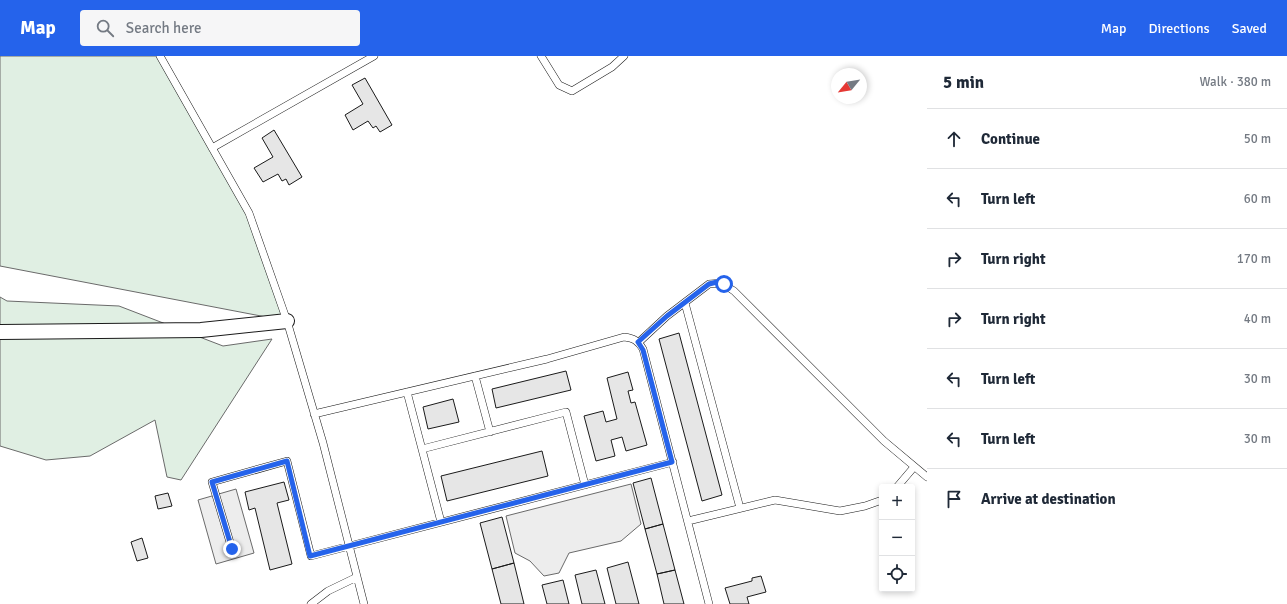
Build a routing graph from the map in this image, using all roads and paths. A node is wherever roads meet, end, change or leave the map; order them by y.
1 (160, 56) edge
2 (374, 56) edge
3 (541, 56) edge
4 (624, 56) edge
5 (212, 148) junction
6 (684, 303) junction
7 (287, 321) junction
8 (0, 332) edge
9 (638, 342) junction
10 (475, 376) junction
11 (407, 392) junction
12 (314, 414) junction
13 (490, 432) junction
14 (422, 450) junction
15 (672, 462) junction
16 (914, 467) junction
17 (927, 477) edge
18 (900, 484) edge
19 (585, 485) junction
20 (879, 501) edge
21 (740, 508) junction
22 (688, 521) junction
23 (440, 522) junction
24 (349, 546) junction
25 (232, 549) dead end
26 (357, 577) junction
27 (310, 604) edge
28 (364, 604) edge
29 (709, 604) edge

1 - 5 lane
2 - 5 lane
3 - 4 lane
5 - 7 lane
6 - 9 lane
6 - 16 lane
6 - 21 lane
7 - 8 street
7 - 12 lane
9 - 10 lane
9 - 15 lane
10 - 11 lane
10 - 13 lane
11 - 12 lane
11 - 14 lane
12 - 24 lane
13 - 14 lane
13 - 19 lane
14 - 23 lane
15 - 19 lane
15 - 22 lane
16 - 17 lane
16 - 18 lane
19 - 23 lane
20 - 21 lane
21 - 22 lane
22 - 29 lane
23 - 24 lane
24 - 25 lane
24 - 26 lane
26 - 27 lane
26 - 28 lane

